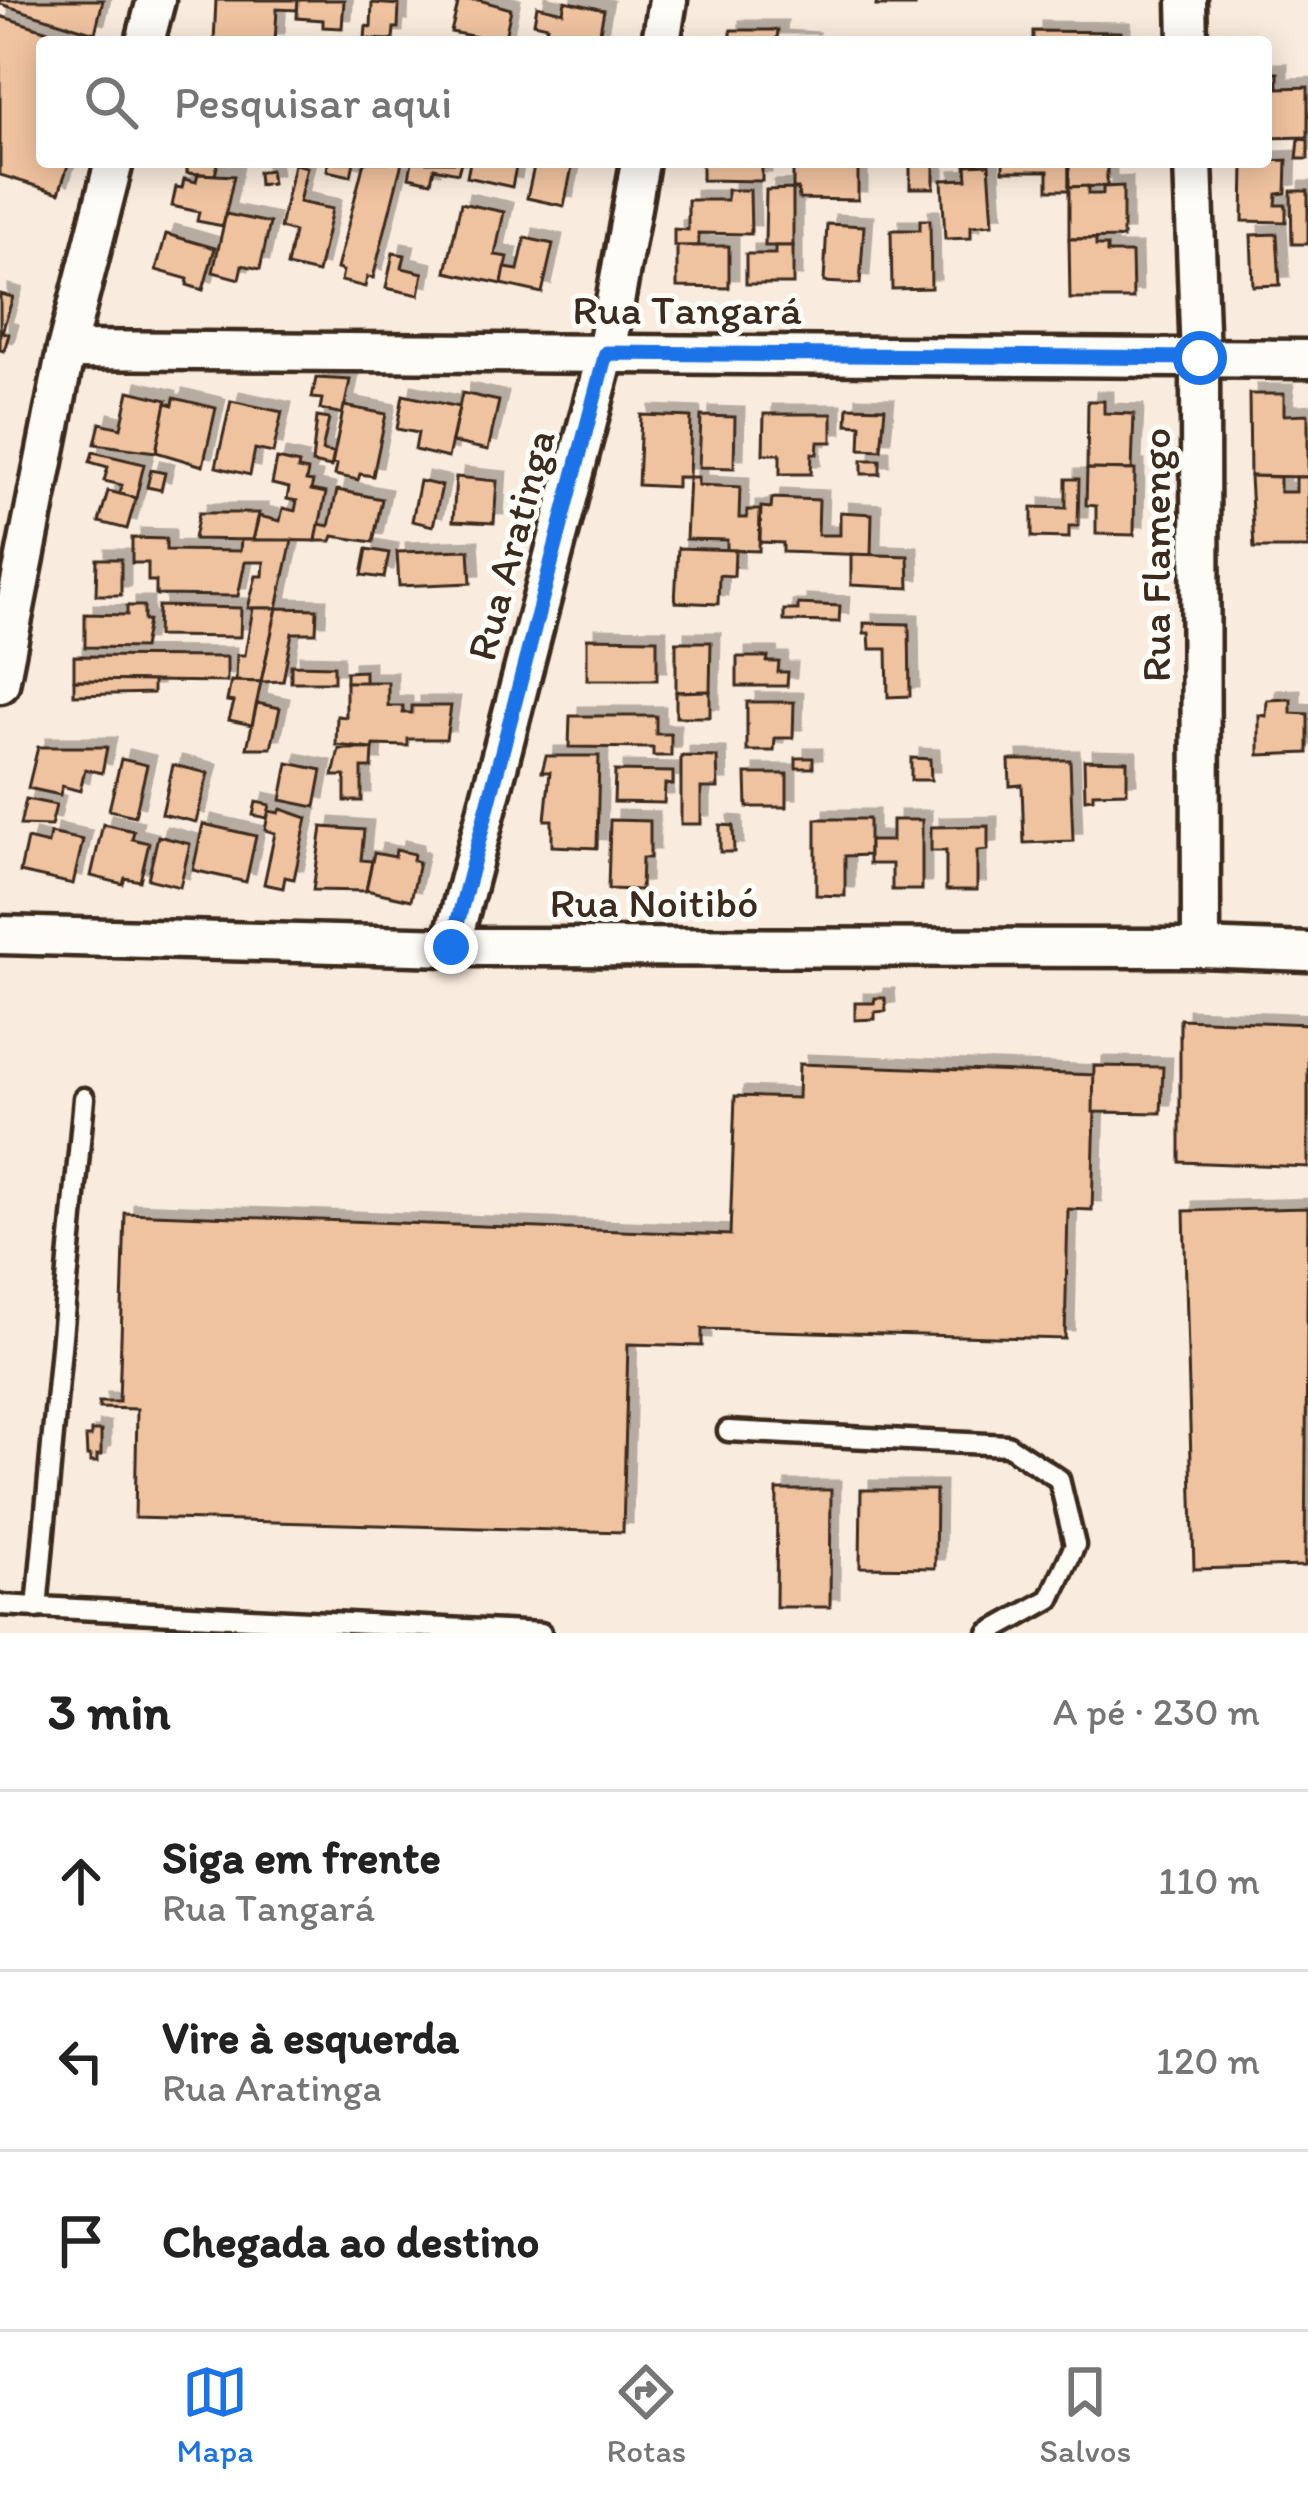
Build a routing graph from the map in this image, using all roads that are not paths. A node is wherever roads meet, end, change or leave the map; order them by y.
1 (156, 0) edge
2 (668, 0) edge
3 (1187, 0) edge
4 (147, 36) edge
5 (662, 36) edge
6 (1188, 36) edge
7 (112, 168) edge
8 (639, 168) edge
9 (1193, 168) edge
10 (65, 350) junction
11 (606, 353) junction
12 (1200, 358) junction
13 (1308, 359) edge
14 (0, 684) edge
15 (0, 935) edge
16 (451, 947) junction
17 (1201, 948) junction
18 (1308, 952) edge
19 (84, 1098) dead end
20 (728, 1431) dead end
21 (0, 1605) edge
22 (38, 1608) junction
23 (541, 1633) edge
24 (989, 1633) edge

1 - 4 street
2 - 5 street
3 - 6 street
7 - 10 street
8 - 11 street, Rua Aratinga
9 - 12 street, Rua Flamengo
10 - 11 street, Rua Tangará
10 - 14 street
11 - 12 street, Rua Tangará
11 - 16 street, Rua Aratinga
12 - 13 street, Rua Tangará
12 - 17 street, Rua Flamengo
15 - 16 street, Rua Noitibó
16 - 17 street, Rua Noitibó
17 - 18 street, Rua Noitibó
19 - 22 lane
20 - 24 lane
21 - 22 lane
22 - 23 lane

